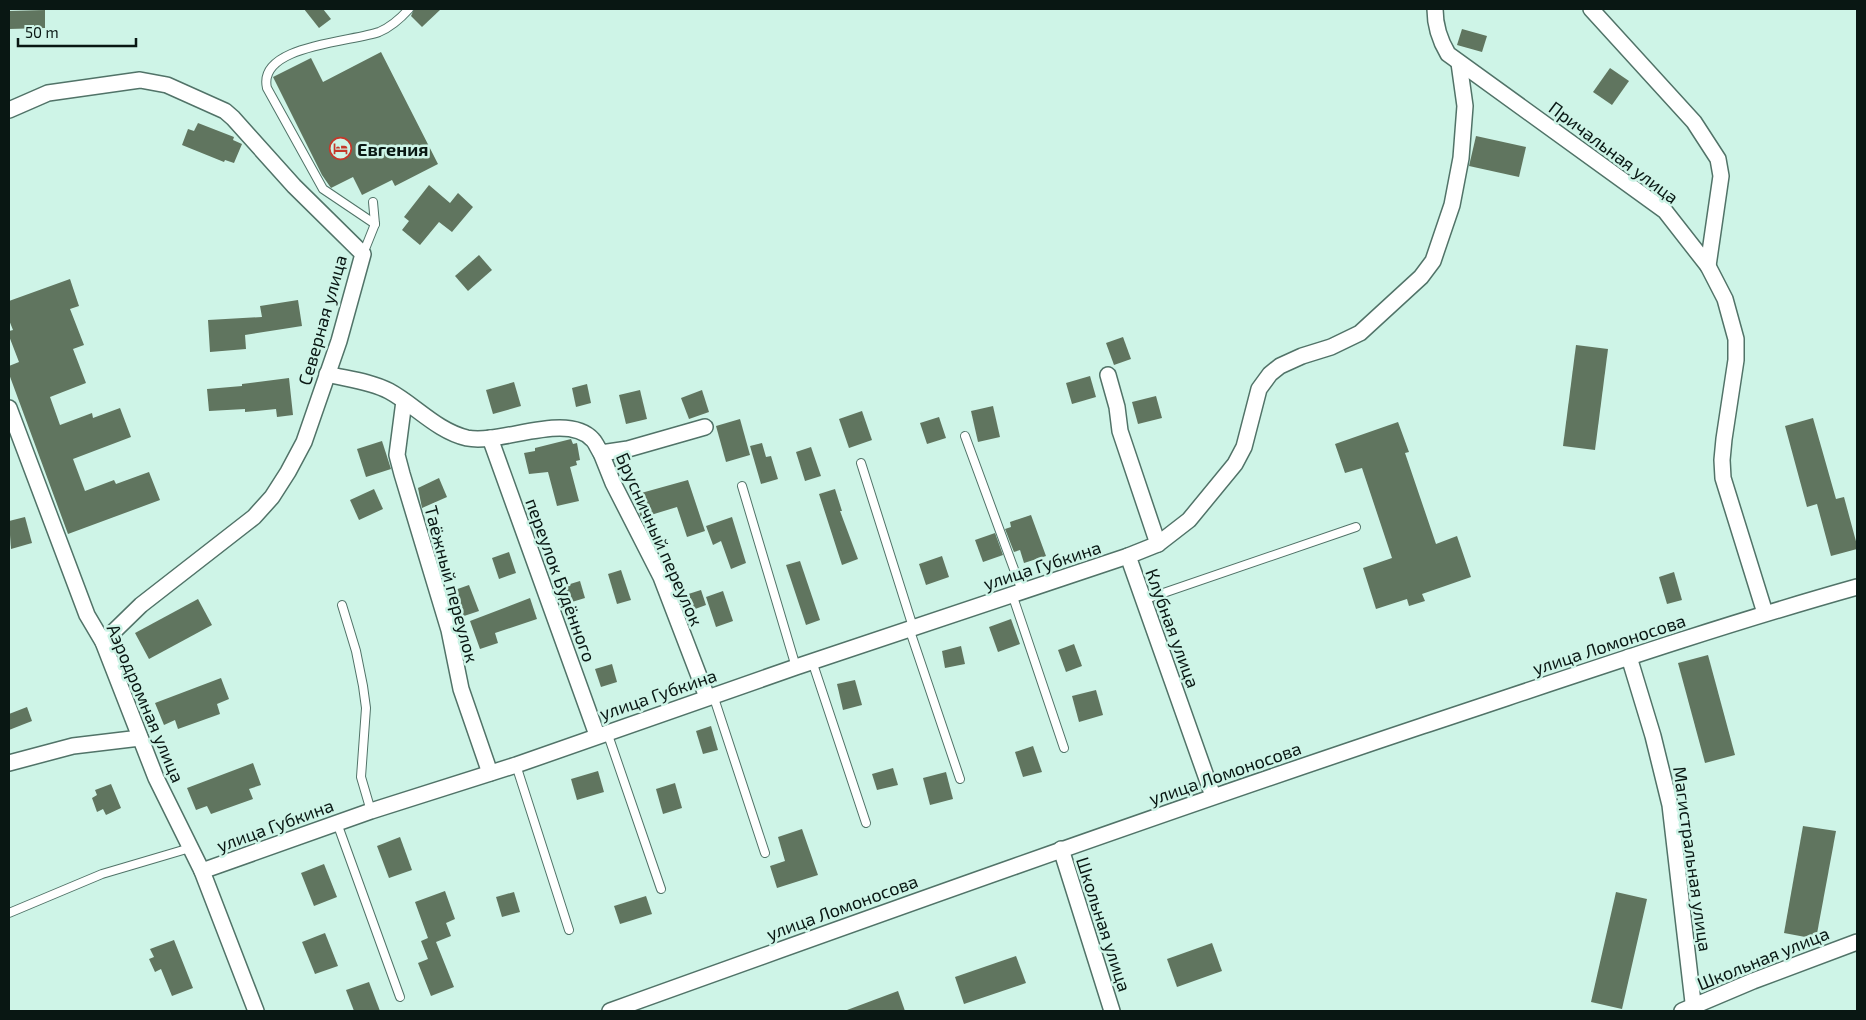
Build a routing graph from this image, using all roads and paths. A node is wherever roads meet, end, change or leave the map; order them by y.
1 (409, 9) edge
2 (1435, 9) edge
3 (1590, 9) edge
4 (1459, 64) junction
5 (9, 110) edge
6 (373, 202) dead end
7 (375, 224) junction
8 (363, 254) junction
9 (1708, 266) junction
10 (326, 374) junction
11 (1108, 375) dead end
12 (404, 401) junction
13 (9, 408) edge
14 (705, 427) dead end
15 (966, 436) dead end
16 (490, 438) junction
17 (600, 453) junction
18 (861, 463) dead end
19 (742, 486) dead end
20 (1356, 527) dead end
21 (1158, 544) junction
22 (1128, 556) junction
23 (1857, 587) edge
24 (1017, 593) junction
25 (1144, 600) junction
26 (342, 605) dead end
27 (1764, 613) junction
28 (911, 627) junction
29 (103, 642) junction
30 (1629, 657) junction
31 (812, 661) junction
32 (796, 666) junction
33 (710, 696) junction
34 (602, 733) junction
35 (140, 738) junction
36 (1064, 748) dead end
37 (9, 763) edge
38 (516, 764) junction
39 (490, 773) junction
40 (960, 779) dead end
41 (1214, 796) junction
42 (372, 811) junction
43 (337, 823) junction
44 (866, 823) dead end
45 (190, 848) junction
46 (1061, 849) junction
47 (765, 853) dead end
48 (202, 871) junction
49 (661, 889) dead end
50 (9, 913) edge
51 (569, 930) dead end
52 (1857, 942) edge
53 (400, 998) dead end
54 (1690, 1010) edge
55 (256, 1011) edge
56 (610, 1011) edge
57 (1112, 1011) edge

1 - 7 lane
2 - 4 street, Причальная улица
3 - 9 street
4 - 9 street, Причальная улица
4 - 21 street
5 - 8 street, Северная улица
6 - 7 lane
7 - 8 lane
8 - 10 street, Северная улица
9 - 27 street, Причальная улица
10 - 12 street, Брусничный переулок
10 - 29 street, Северная улица
11 - 21 street, Клубная улица
12 - 16 street, Брусничный переулок
12 - 39 street, Таёжный переулок
13 - 29 street, Аэродромная улица
14 - 17 street
15 - 24 lane
16 - 17 street, Брусничный переулок
16 - 34 street, переулок Будённого
17 - 33 street, Брусничный переулок
18 - 28 lane
19 - 32 lane
20 - 25 lane
21 - 22 street, Клубная улица
22 - 24 street, улица Губкина
22 - 25 street, Клубная улица
23 - 27 street, улица Ломоносова
24 - 28 street, улица Губкина
24 - 36 lane
25 - 41 street, Клубная улица
26 - 42 lane
27 - 30 street, улица Ломоносова
28 - 31 street, улица Губкина
28 - 40 lane
29 - 35 street, Аэродромная улица
30 - 41 street, улица Ломоносова
30 - 54 street, Магистральная улица
31 - 32 street, улица Губкина
31 - 44 lane
32 - 33 street, улица Губкина
33 - 34 street, улица Губкина
33 - 47 lane, Брусничный переулок
34 - 38 street, улица Губкина
34 - 49 lane, переулок Будённого
35 - 37 street
35 - 45 street, Аэродромная улица
38 - 39 street, улица Губкина
38 - 51 lane
39 - 42 street, улица Губкина
41 - 46 street, улица Ломоносова
42 - 43 street, улица Губкина
43 - 48 street, улица Губкина
43 - 53 lane
45 - 48 street, Аэродромная улица
45 - 50 lane
46 - 56 street, улица Ломоносова
46 - 57 street, Школьная улица
48 - 55 street, Аэродромная улица
52 - 54 street, Школьная улица

